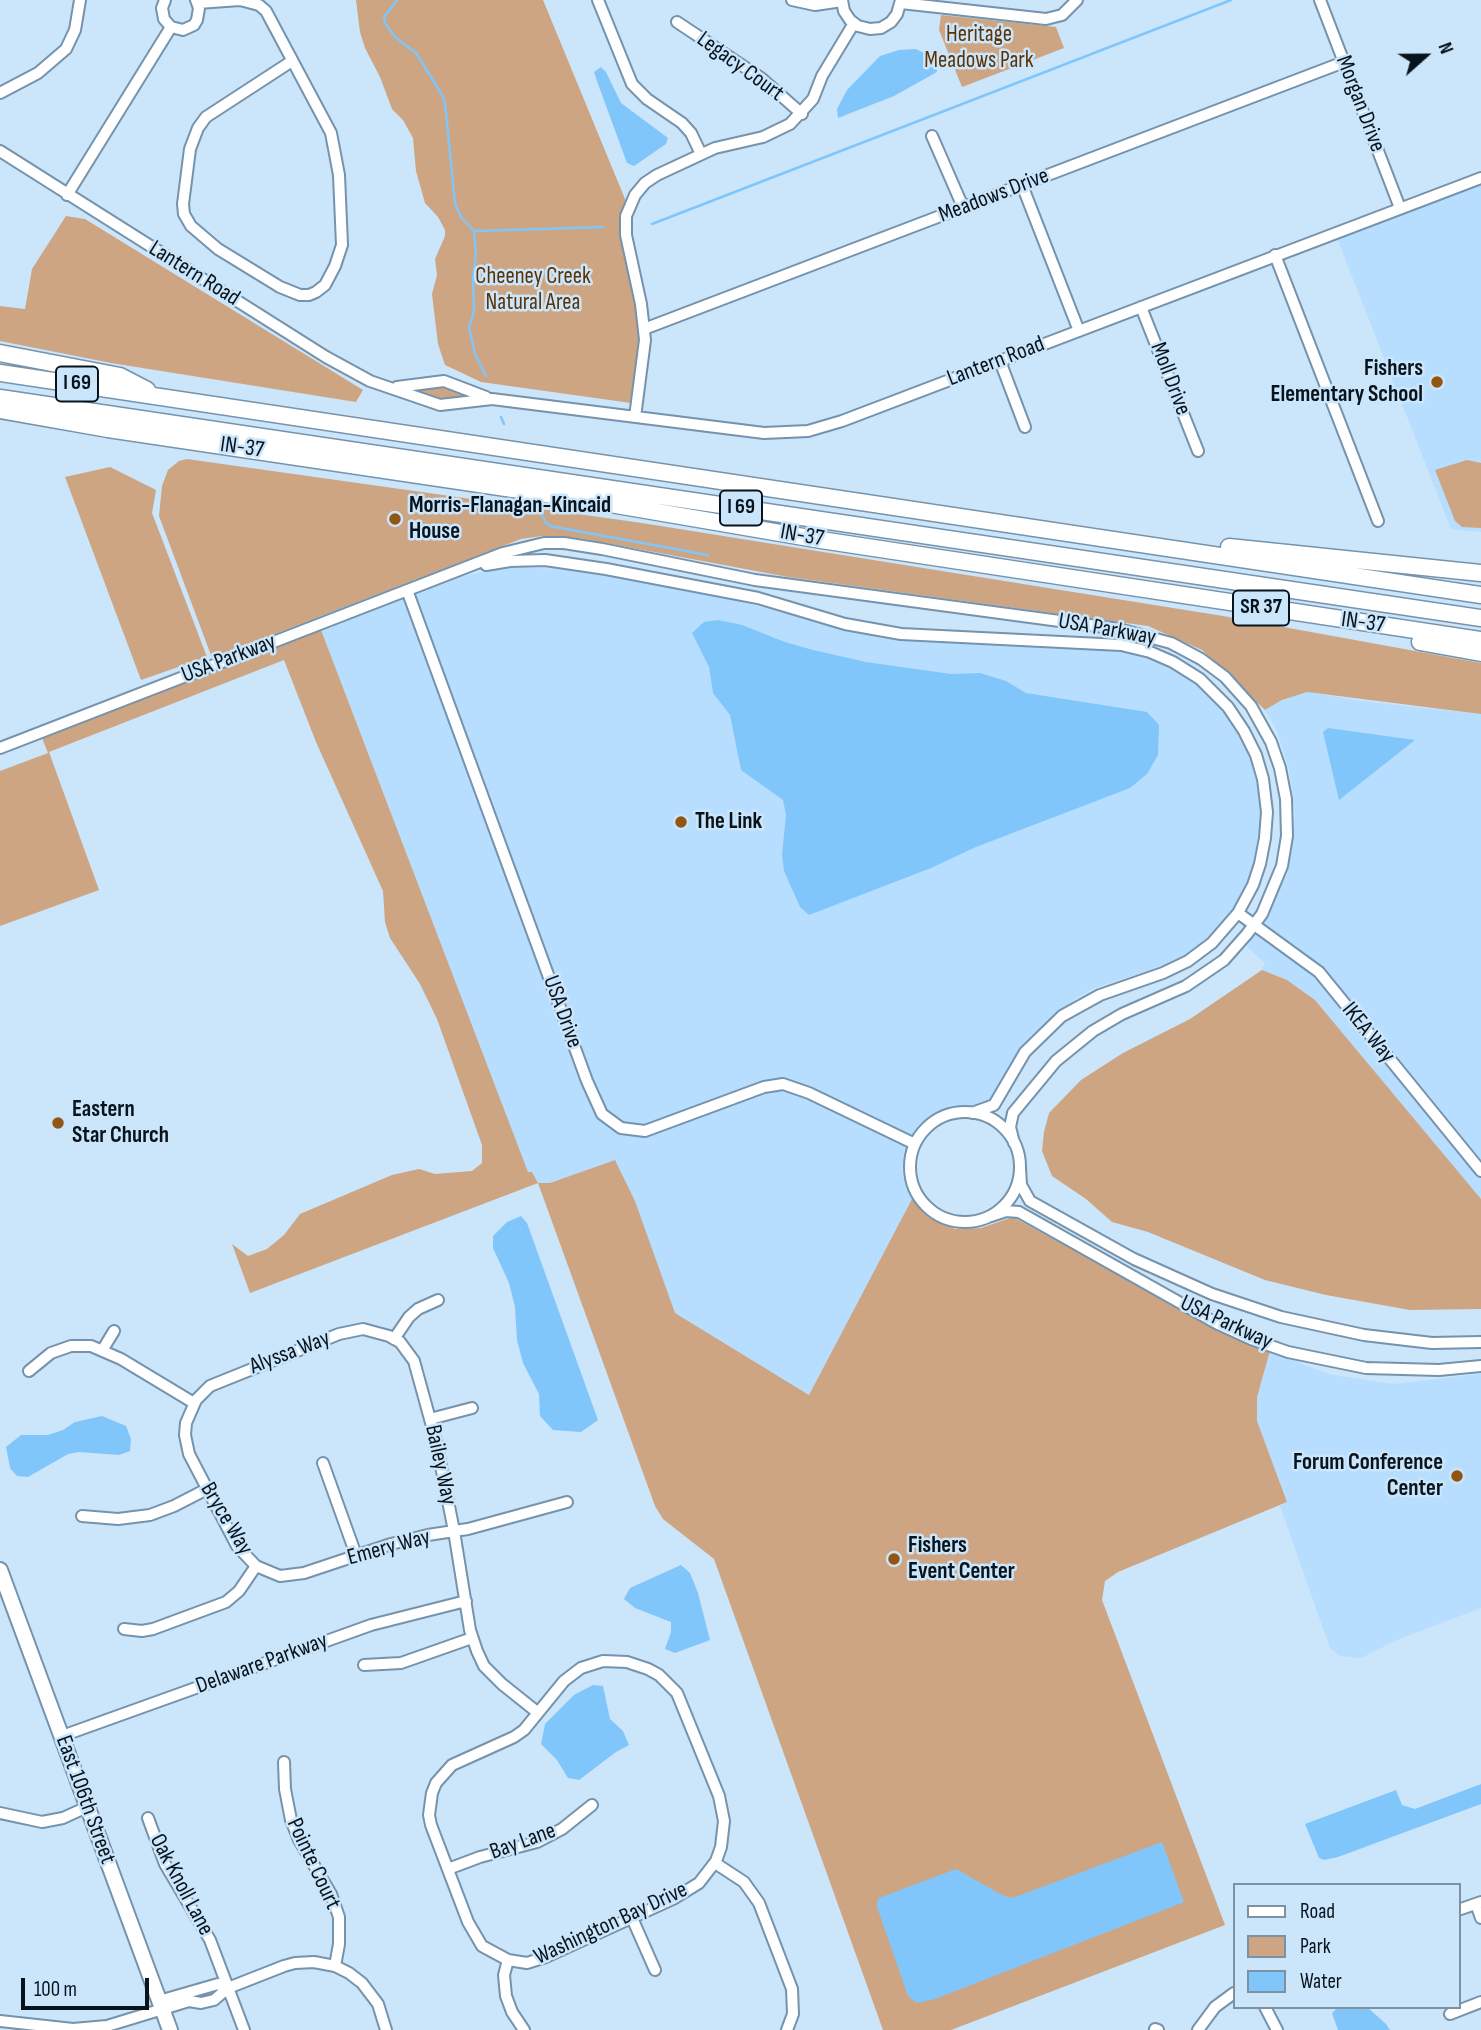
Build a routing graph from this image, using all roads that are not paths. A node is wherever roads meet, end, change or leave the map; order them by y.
1 (80, 0) edge
2 (165, 0) edge
3 (598, 0) edge
4 (792, 0) edge
5 (1077, 0) edge
6 (1320, 0) edge
7 (197, 1) edge
8 (842, 1) edge
9 (901, 1) edge
10 (677, 22) dead end
11 (854, 23) junction
12 (171, 27) junction
13 (292, 61) junction
14 (1344, 62) junction
15 (0, 93) edge
16 (802, 114) junction
17 (932, 136) dead end
18 (0, 152) edge
19 (701, 154) junction
20 (1481, 178) edge
21 (1022, 185) junction
22 (67, 195) junction
23 (963, 207) junction
24 (1400, 208) junction
25 (1275, 255) junction
26 (1141, 307) junction
27 (644, 329) junction
28 (1079, 331) junction
29 (0, 353) edge
30 (1000, 361) junction
31 (0, 373) edge
32 (393, 387) junction
33 (155, 395) junction
34 (0, 398) edge
35 (492, 399) junction
36 (0, 410) edge
37 (635, 417) junction
38 (0, 421) edge
39 (1025, 427) dead end
40 (107, 429) junction
41 (1198, 451) dead end
42 (1378, 521) dead end
43 (1067, 533) junction
44 (459, 570) junction
45 (1481, 573) edge
46 (407, 590) junction
47 (1479, 595) edge
48 (1481, 618) edge
49 (1358, 622) junction
50 (1481, 640) edge
51 (1481, 653) edge
52 (0, 748) edge
53 (1238, 913) junction
54 (1254, 925) junction
55 (972, 1113) junction
56 (1014, 1143) junction
57 (915, 1144) junction
58 (1020, 1168) junction
59 (1481, 1171) edge
60 (991, 1216) junction
61 (438, 1300) dead end
62 (114, 1331) dead end
63 (394, 1339) junction
64 (1481, 1342) edge
65 (103, 1349) junction
66 (1481, 1366) edge
67 (29, 1371) dead end
68 (194, 1403) junction
69 (472, 1408) dead end
70 (430, 1419) junction
71 (323, 1463) dead end
72 (207, 1489) junction
73 (568, 1502) dead end
74 (82, 1516) dead end
75 (454, 1531) junction
76 (356, 1555) junction
77 (256, 1566) junction
78 (324, 1567) joint
79 (0, 1570) edge
80 (466, 1601) junction
81 (124, 1629) dead end
82 (472, 1638) junction
83 (364, 1665) dead end
84 (537, 1712) junction
85 (62, 1737) junction
86 (284, 1762) dead end
87 (592, 1805) dead end
88 (87, 1807) junction
89 (0, 1813) edge
90 (148, 1818) dead end
91 (715, 1863) junction
92 (448, 1869) junction
93 (1478, 1903) edge
94 (1460, 1909) edge
95 (632, 1918) junction
96 (1481, 1919) edge
97 (508, 1960) junction
98 (335, 1966) junction
99 (655, 1970) dead end
100 (229, 1988) junction
101 (1232, 1994) edge
102 (1481, 2002) edge
103 (161, 2005) junction
104 (1266, 2009) edge
105 (1450, 2014) dead end
106 (0, 2021) edge
107 (792, 2028) edge
108 (170, 2030) edge
109 (244, 2030) edge
110 (386, 2030) edge
111 (524, 2030) edge
112 (1198, 2030) edge
113 (1277, 2030) edge

1 - 15 street
2 - 12 street
3 - 19 street
4 - 8 street
5 - 9 street
6 - 14 street, Morgan Drive
7 - 12 street
7 - 13 street
8 - 11 street
9 - 11 street
10 - 16 street, Legacy Court
11 - 16 street
12 - 22 street
13 - 13 street
14 - 21 street, Meadows Drive
14 - 24 street, Morgan Drive
16 - 19 street
17 - 23 street
18 - 22 street, Lantern Road
19 - 27 street
20 - 24 street, Lantern Road
21 - 23 street, Meadows Drive
21 - 28 street
22 - 32 street, Lantern Road
23 - 27 street, Meadows Drive
24 - 25 street, Lantern Road
25 - 26 street, Lantern Road
25 - 42 street
26 - 28 street, Lantern Road
26 - 41 street, Moll Drive
27 - 37 street
28 - 30 street, Lantern Road
29 - 33 highway
30 - 37 street, Lantern Road
30 - 39 street
31 - 33 highway, I 69
32 - 35 street, Lantern Road
32 - 35 street, Lantern Road
33 - 43 highway, I 69
34 - 48 highway, I 69
35 - 37 street, Lantern Road
36 - 40 highway, IN-37 / SR 37
38 - 40 highway
40 - 49 highway, IN-37 / SR 37
43 - 45 highway
43 - 47 highway, I 69
44 - 46 street, USA Parkway
44 - 53 street, USA Parkway
44 - 54 street, USA Parkway
46 - 52 street, USA Parkway
46 - 57 street, USA Drive
49 - 50 highway, IN-37 / SR 37
49 - 51 highway
53 - 54 street, IKEA Way
53 - 55 street, USA Parkway
54 - 56 street, USA Parkway
54 - 59 street, IKEA Way
55 - 56 street
55 - 57 street, USA Parkway
56 - 58 street, USA Parkway
57 - 60 street, USA Parkway
58 - 60 street
58 - 64 street, USA Parkway
60 - 66 street, USA Parkway
61 - 63 street
62 - 65 street
63 - 68 street, Alyssa Way
63 - 70 street, Bailey Way
65 - 67 street
65 - 68 street
68 - 72 street, Bryce Way
69 - 70 street
70 - 75 street, Bailey Way
71 - 76 street
72 - 74 street
72 - 77 street, Bryce Way
73 - 75 street, Emery Way
75 - 76 street, Emery Way
75 - 80 street, Bailey Way
76 - 78 street, Emery Way
77 - 78 street, Bryce Way
77 - 81 street
79 - 85 main road, East 106th Street
80 - 82 street, Bailey Way
80 - 85 street, Delaware Parkway
82 - 83 street
82 - 84 street, Bailey Way
84 - 91 street, Washington Bay Drive
84 - 92 street, Washington Bay Drive
85 - 88 main road, East 106th Street
86 - 98 street, Pointe Court
87 - 92 street, Bay Lane
88 - 89 street
88 - 103 main road, East 106th Street
90 - 100 street, Oak Knoll Lane
91 - 95 street, Washington Bay Drive
91 - 107 street
92 - 97 street, Washington Bay Drive
93 - 94 street
93 - 96 street
95 - 97 street, Washington Bay Drive
95 - 99 street
97 - 111 street
98 - 100 street
98 - 110 street
100 - 103 street
100 - 109 street, Oak Knoll Lane
101 - 112 street
102 - 105 street
103 - 106 street
103 - 108 main road, East 106th Street
104 - 113 street

